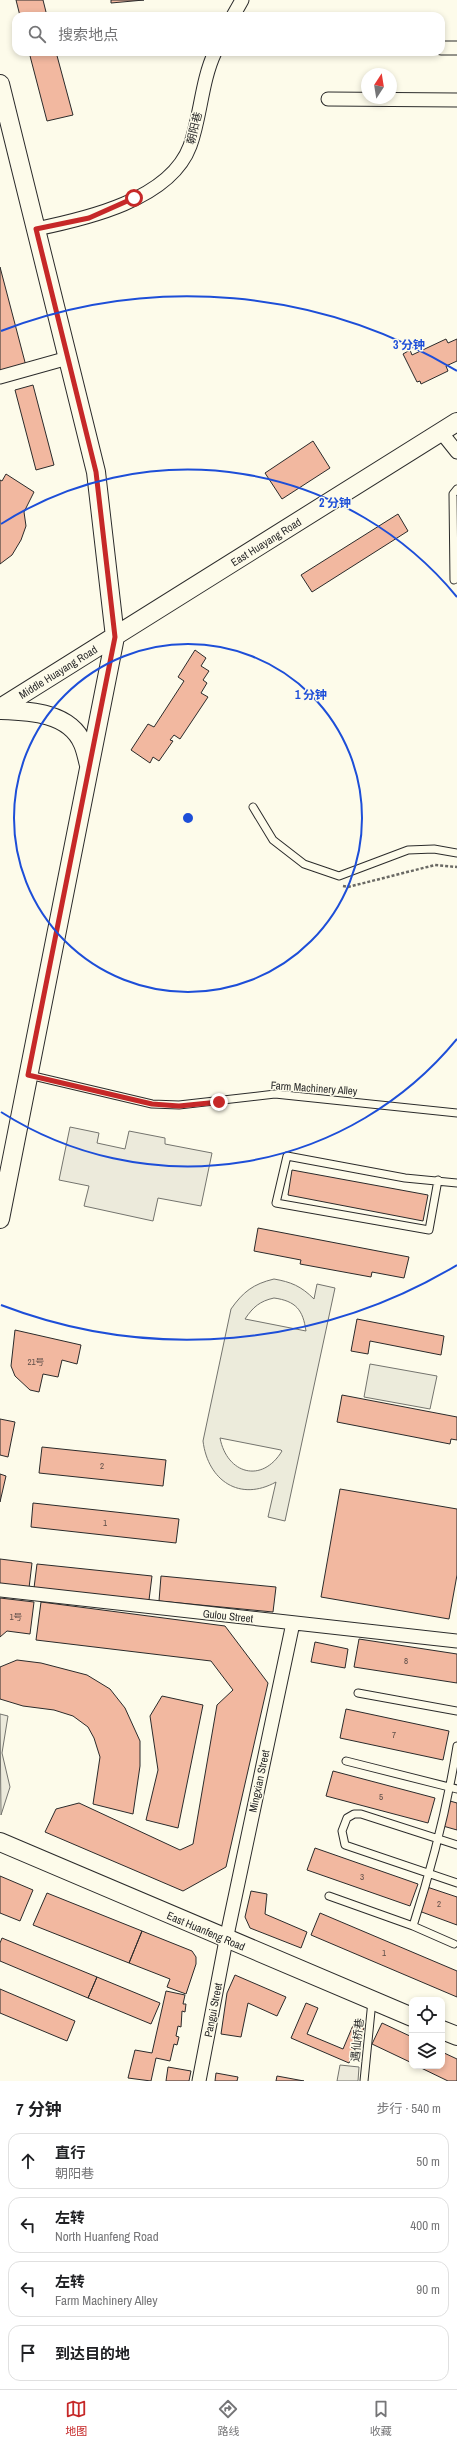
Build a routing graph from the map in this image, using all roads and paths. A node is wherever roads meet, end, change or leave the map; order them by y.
1 (242, 0) edge
2 (235, 12) edge
3 (445, 48) edge
4 (457, 48) edge
5 (214, 56) edge
6 (0, 84) edge
7 (328, 99) dead end
8 (457, 100) edge
9 (4, 117) edge
10 (36, 229) junction
11 (68, 358) junction
12 (0, 377) edge
13 (457, 422) edge
14 (441, 432) junction
15 (457, 452) edge
16 (457, 489) edge
17 (454, 580) dead end
18 (115, 637) junction
19 (0, 709) edge
20 (89, 767) junction
21 (253, 807) dead end
22 (457, 853) edge
23 (457, 867) edge
24 (341, 886) dead end
25 (28, 1075) junction
26 (457, 1113) edge
27 (438, 1180) junction
28 (457, 1183) edge
29 (0, 1219) edge
30 (0, 1590) edge
31 (293, 1623) junction
32 (457, 1641) edge
33 (358, 1693) dead end
34 (457, 1711) edge
35 (457, 1746) edge
36 (346, 1761) dead end
37 (454, 1788) edge
38 (438, 1839) junction
39 (0, 1842) edge
40 (457, 1845) edge
41 (430, 1874) junction
42 (457, 1883) edge
43 (329, 1896) dead end
44 (413, 1926) junction
45 (226, 1940) junction
46 (454, 1944) dead end
47 (372, 2001) junction
48 (409, 2016) edge
49 (445, 2031) edge
50 (457, 2036) edge
51 (199, 2081) edge
52 (364, 2081) edge

1 - 2 street
3 - 4 street
5 - 10 street, 朝阳巷
6 - 9 main road
7 - 8 street
9 - 10 main road
10 - 11 main road
11 - 12 street
11 - 18 main road
13 - 14 main road, East Huayang Road
14 - 15 street
14 - 18 main road, East Huayang Road
16 - 17 lane
18 - 19 main road, Middle Huayang Road
18 - 20 main road
19 - 20 main road
20 - 25 main road
21 - 22 lane
23 - 24 path
25 - 26 lane, Farm Machinery Alley
25 - 29 main road
27 - 27 lane
27 - 28 lane
30 - 31 street, Gulou Street
31 - 32 street, Gulou Street
31 - 45 street, Mingxian Street
33 - 34 lane
35 - 37 lane
36 - 37 lane
37 - 38 lane
38 - 40 lane
38 - 41 lane
38 - 41 lane
39 - 45 main road, East Huanfeng Road
41 - 42 lane
41 - 44 lane
43 - 44 lane
44 - 46 lane
45 - 47 main road, East Huanfeng Road
45 - 51 street, Pangui Street
47 - 48 main road, East Huanfeng Road
47 - 52 lane, 遇仙桥巷
49 - 50 main road

